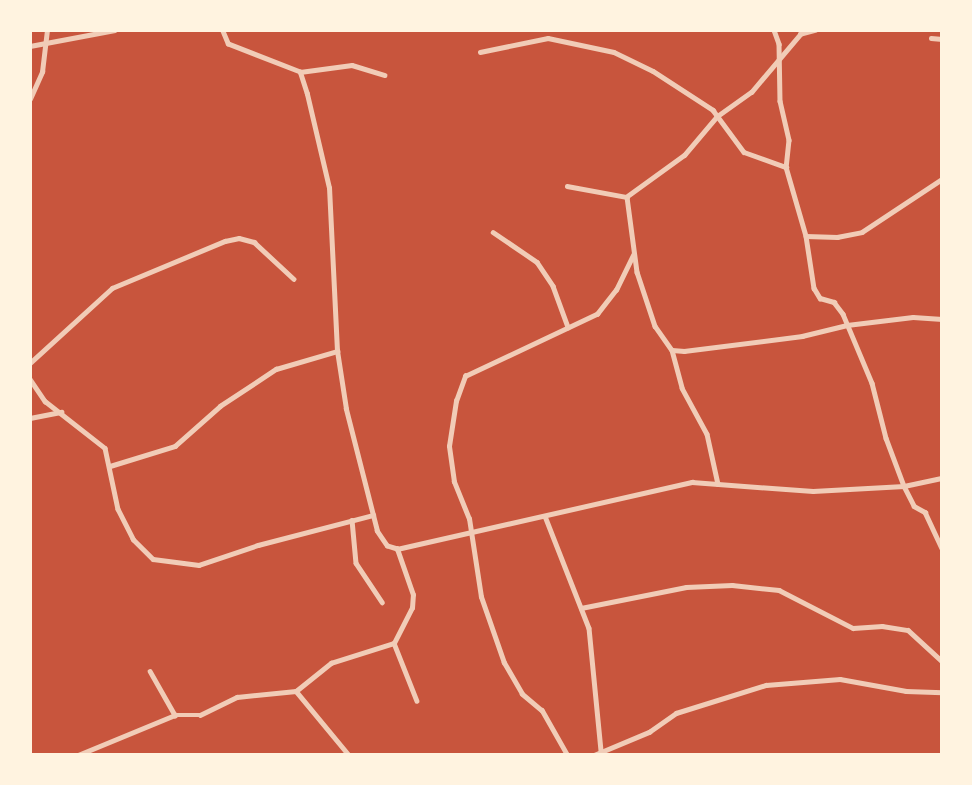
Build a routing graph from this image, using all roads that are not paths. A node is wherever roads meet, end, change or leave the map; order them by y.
1 (47, 30) edge
2 (115, 30) edge
3 (222, 30) edge
4 (774, 30) edge
5 (816, 30) edge
6 (931, 38) dead end
7 (942, 39) edge
8 (47, 44) junction
9 (30, 46) edge
10 (480, 52) dead end
11 (778, 58) junction
12 (300, 72) junction
13 (385, 75) dead end
14 (30, 99) edge
15 (717, 117) junction
16 (786, 167) junction
17 (942, 179) edge
18 (567, 186) dead end
19 (627, 198) junction
20 (493, 232) dead end
21 (806, 236) junction
22 (633, 255) junction
23 (294, 279) dead end
24 (942, 319) edge
25 (847, 325) junction
26 (568, 327) junction
27 (672, 350) junction
28 (337, 351) junction
29 (30, 363) edge
30 (30, 379) edge
31 (61, 412) junction
32 (30, 418) edge
33 (110, 466) junction
34 (942, 478) edge
35 (718, 484) junction
36 (904, 486) junction
37 (373, 515) junction
38 (545, 516) junction
39 (351, 520) junction
40 (472, 533) junction
41 (942, 548) edge
42 (397, 549) junction
43 (382, 602) dead end
44 (581, 608) junction
45 (394, 643) junction
46 (942, 661) edge
47 (150, 671) dead end
48 (296, 691) junction
49 (942, 692) edge
50 (417, 701) dead end
51 (175, 715) junction
52 (601, 750) junction
53 (78, 755) edge
54 (350, 755) edge
55 (567, 755) edge
56 (594, 755) edge

1 - 8 street
2 - 8 street
3 - 12 street
4 - 11 street
5 - 11 street
6 - 7 street
8 - 9 street
8 - 14 street
10 - 15 street
11 - 15 street
11 - 16 street
12 - 13 street
12 - 28 street
15 - 16 street
15 - 19 street
16 - 21 street
17 - 21 street
18 - 19 street
19 - 22 street
20 - 26 street
21 - 25 street
22 - 26 street
22 - 27 street
23 - 29 street
24 - 25 street
25 - 27 street
25 - 36 street
26 - 40 street
27 - 35 street
28 - 33 street
28 - 37 street
30 - 31 street
31 - 32 street
31 - 33 street
33 - 39 street
34 - 36 street
35 - 36 street
35 - 38 street
36 - 41 street
37 - 39 street
37 - 42 street
38 - 40 street
38 - 44 street
39 - 43 street
40 - 42 street
40 - 55 street
42 - 45 street
44 - 46 street
44 - 52 street
45 - 48 street
45 - 50 street
47 - 51 street
48 - 51 street
48 - 54 street
49 - 52 street
51 - 53 street
52 - 56 street

